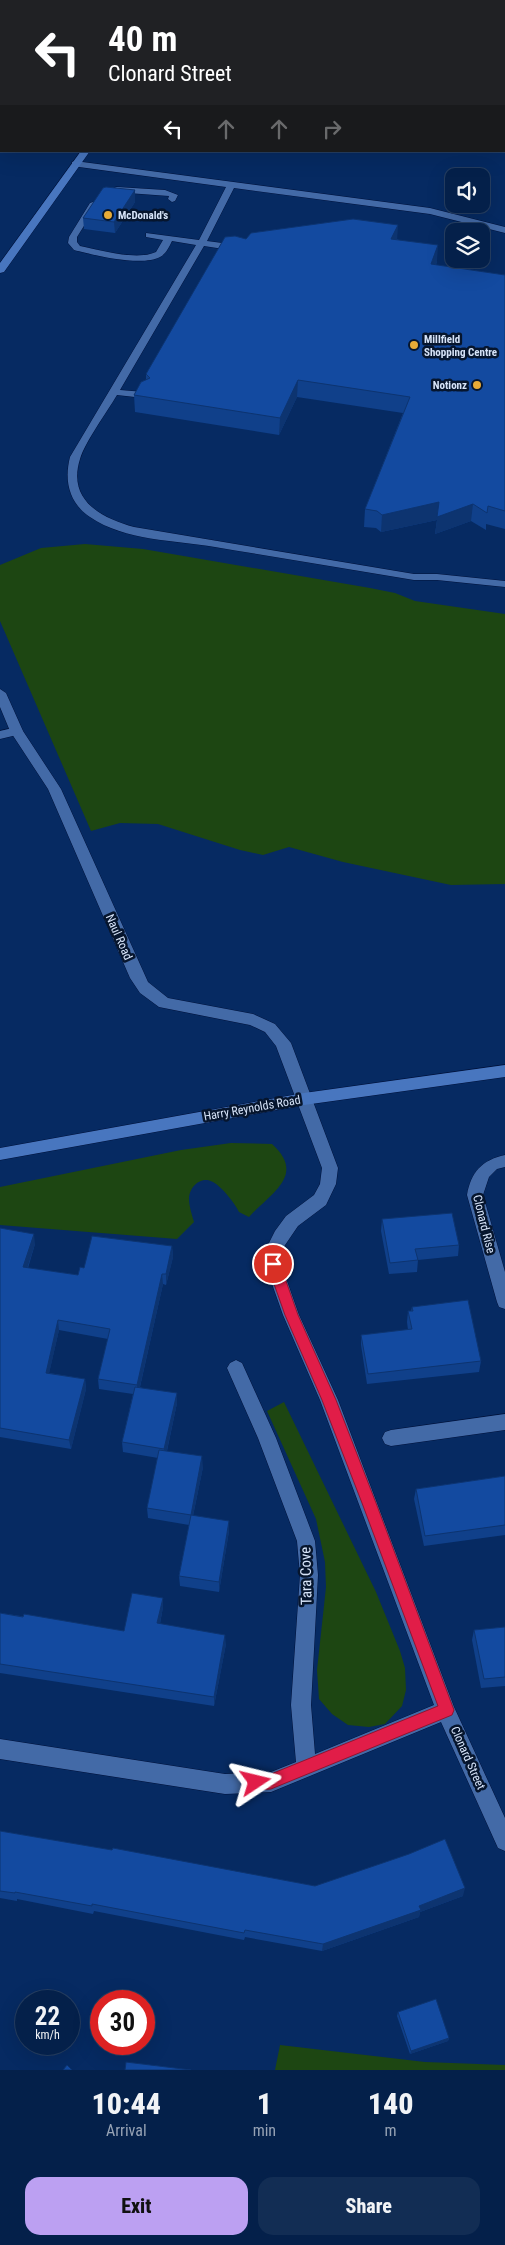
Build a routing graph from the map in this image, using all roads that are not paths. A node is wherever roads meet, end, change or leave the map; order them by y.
1 (85, 152) edge
2 (76, 164) junction
3 (232, 185) junction
4 (109, 190) edge
5 (99, 196) edge
6 (172, 199) dead end
7 (504, 228) edge
8 (149, 235) dead end
9 (170, 238) junction
10 (202, 242) junction
11 (245, 251) edge
12 (0, 270) edge
13 (115, 392) junction
14 (144, 395) edge
15 (505, 584) edge
16 (0, 693) edge
17 (17, 731) junction
18 (0, 735) edge
19 (505, 1071) edge
20 (304, 1099) junction
21 (0, 1154) edge
22 (505, 1161) edge
23 (505, 1302) edge
24 (236, 1368) dead end
25 (505, 1422) edge
26 (391, 1438) dead end
27 (446, 1710) junction
28 (0, 1750) edge
29 (306, 1768) junction
30 (505, 1841) edge

1 - 2 street
2 - 3 lane
2 - 12 street
3 - 7 lane
3 - 10 lane
4 - 6 lane
5 - 9 lane
8 - 9 lane
9 - 10 lane
10 - 11 lane
10 - 13 lane
13 - 14 lane
13 - 15 lane
16 - 17 street, Naul Road
17 - 18 lane
17 - 20 street, Naul Road
19 - 20 street, Harry Reynolds Road
20 - 21 street, Harry Reynolds Road
20 - 27 street, Clonard Street
22 - 23 street, Clonard Rise
24 - 29 street, Tara Cove
25 - 26 street
27 - 29 street
27 - 30 street, Clonard Street
28 - 29 street

